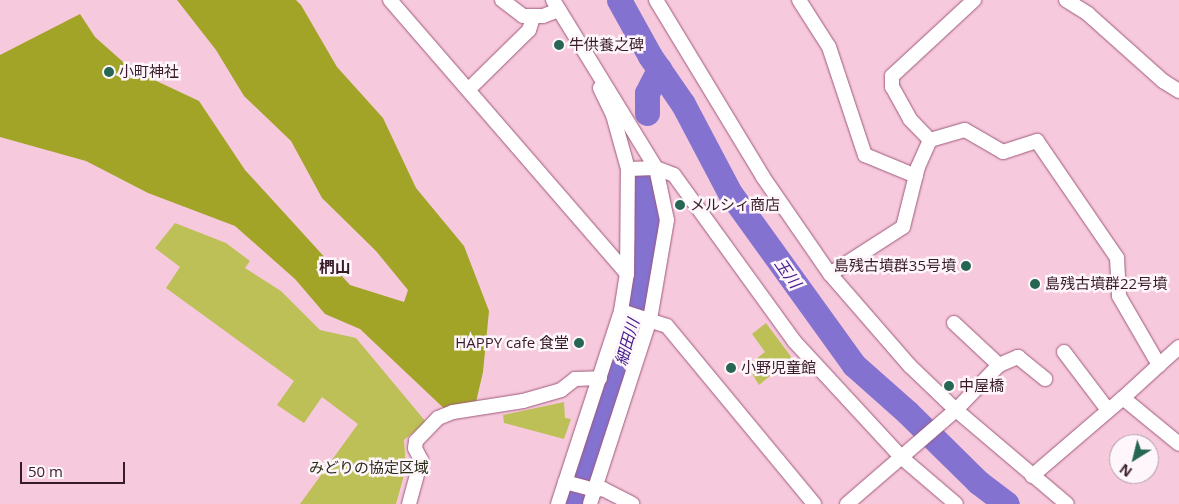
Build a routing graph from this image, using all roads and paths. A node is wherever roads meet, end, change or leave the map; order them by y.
1 (390, 0) edge
2 (502, 0) edge
3 (656, 0) edge
4 (799, 0) edge
5 (974, 0) edge
6 (1066, 0) edge
7 (556, 5) edge
8 (533, 18) junction
9 (595, 70) junction
10 (469, 89) junction
11 (1179, 91) edge
12 (930, 140) junction
13 (654, 168) junction
14 (632, 169) junction
15 (916, 176) junction
16 (627, 274) junction
17 (830, 274) junction
18 (624, 312) junction
19 (646, 318) junction
20 (954, 323) dead end
21 (1179, 347) edge
22 (1072, 355) dead end
23 (1000, 365) junction
24 (1159, 365) junction
25 (600, 378) junction
26 (1045, 378) dead end
27 (1123, 398) junction
28 (1108, 410) junction
29 (952, 413) junction
30 (1179, 444) edge
31 (905, 454) junction
32 (1032, 476) junction
33 (568, 483) junction
34 (591, 490) junction
35 (409, 504) edge
36 (558, 504) edge
37 (590, 504) edge
38 (632, 504) edge
39 (814, 504) edge
40 (847, 504) edge
41 (956, 504) edge
42 (1067, 504) edge

1 - 10 street
2 - 8 street
3 - 17 street
4 - 15 street
5 - 12 street
6 - 11 street
7 - 8 street
7 - 9 street
8 - 10 street
9 - 13 street
9 - 14 street
10 - 16 street
12 - 15 street
12 - 24 street
13 - 14 street
13 - 19 street
13 - 31 street
14 - 16 street
15 - 17 street
16 - 18 street
17 - 29 street
18 - 19 street
18 - 25 street
19 - 34 street
19 - 39 street
20 - 23 street
21 - 24 street
22 - 28 street
23 - 26 street
23 - 29 street
24 - 27 street
25 - 33 street
25 - 35 street
27 - 28 street
27 - 30 street
28 - 32 street
29 - 31 street
29 - 32 street
31 - 40 street
31 - 41 street
32 - 42 street
33 - 34 street
33 - 36 street
34 - 37 street
34 - 38 street

